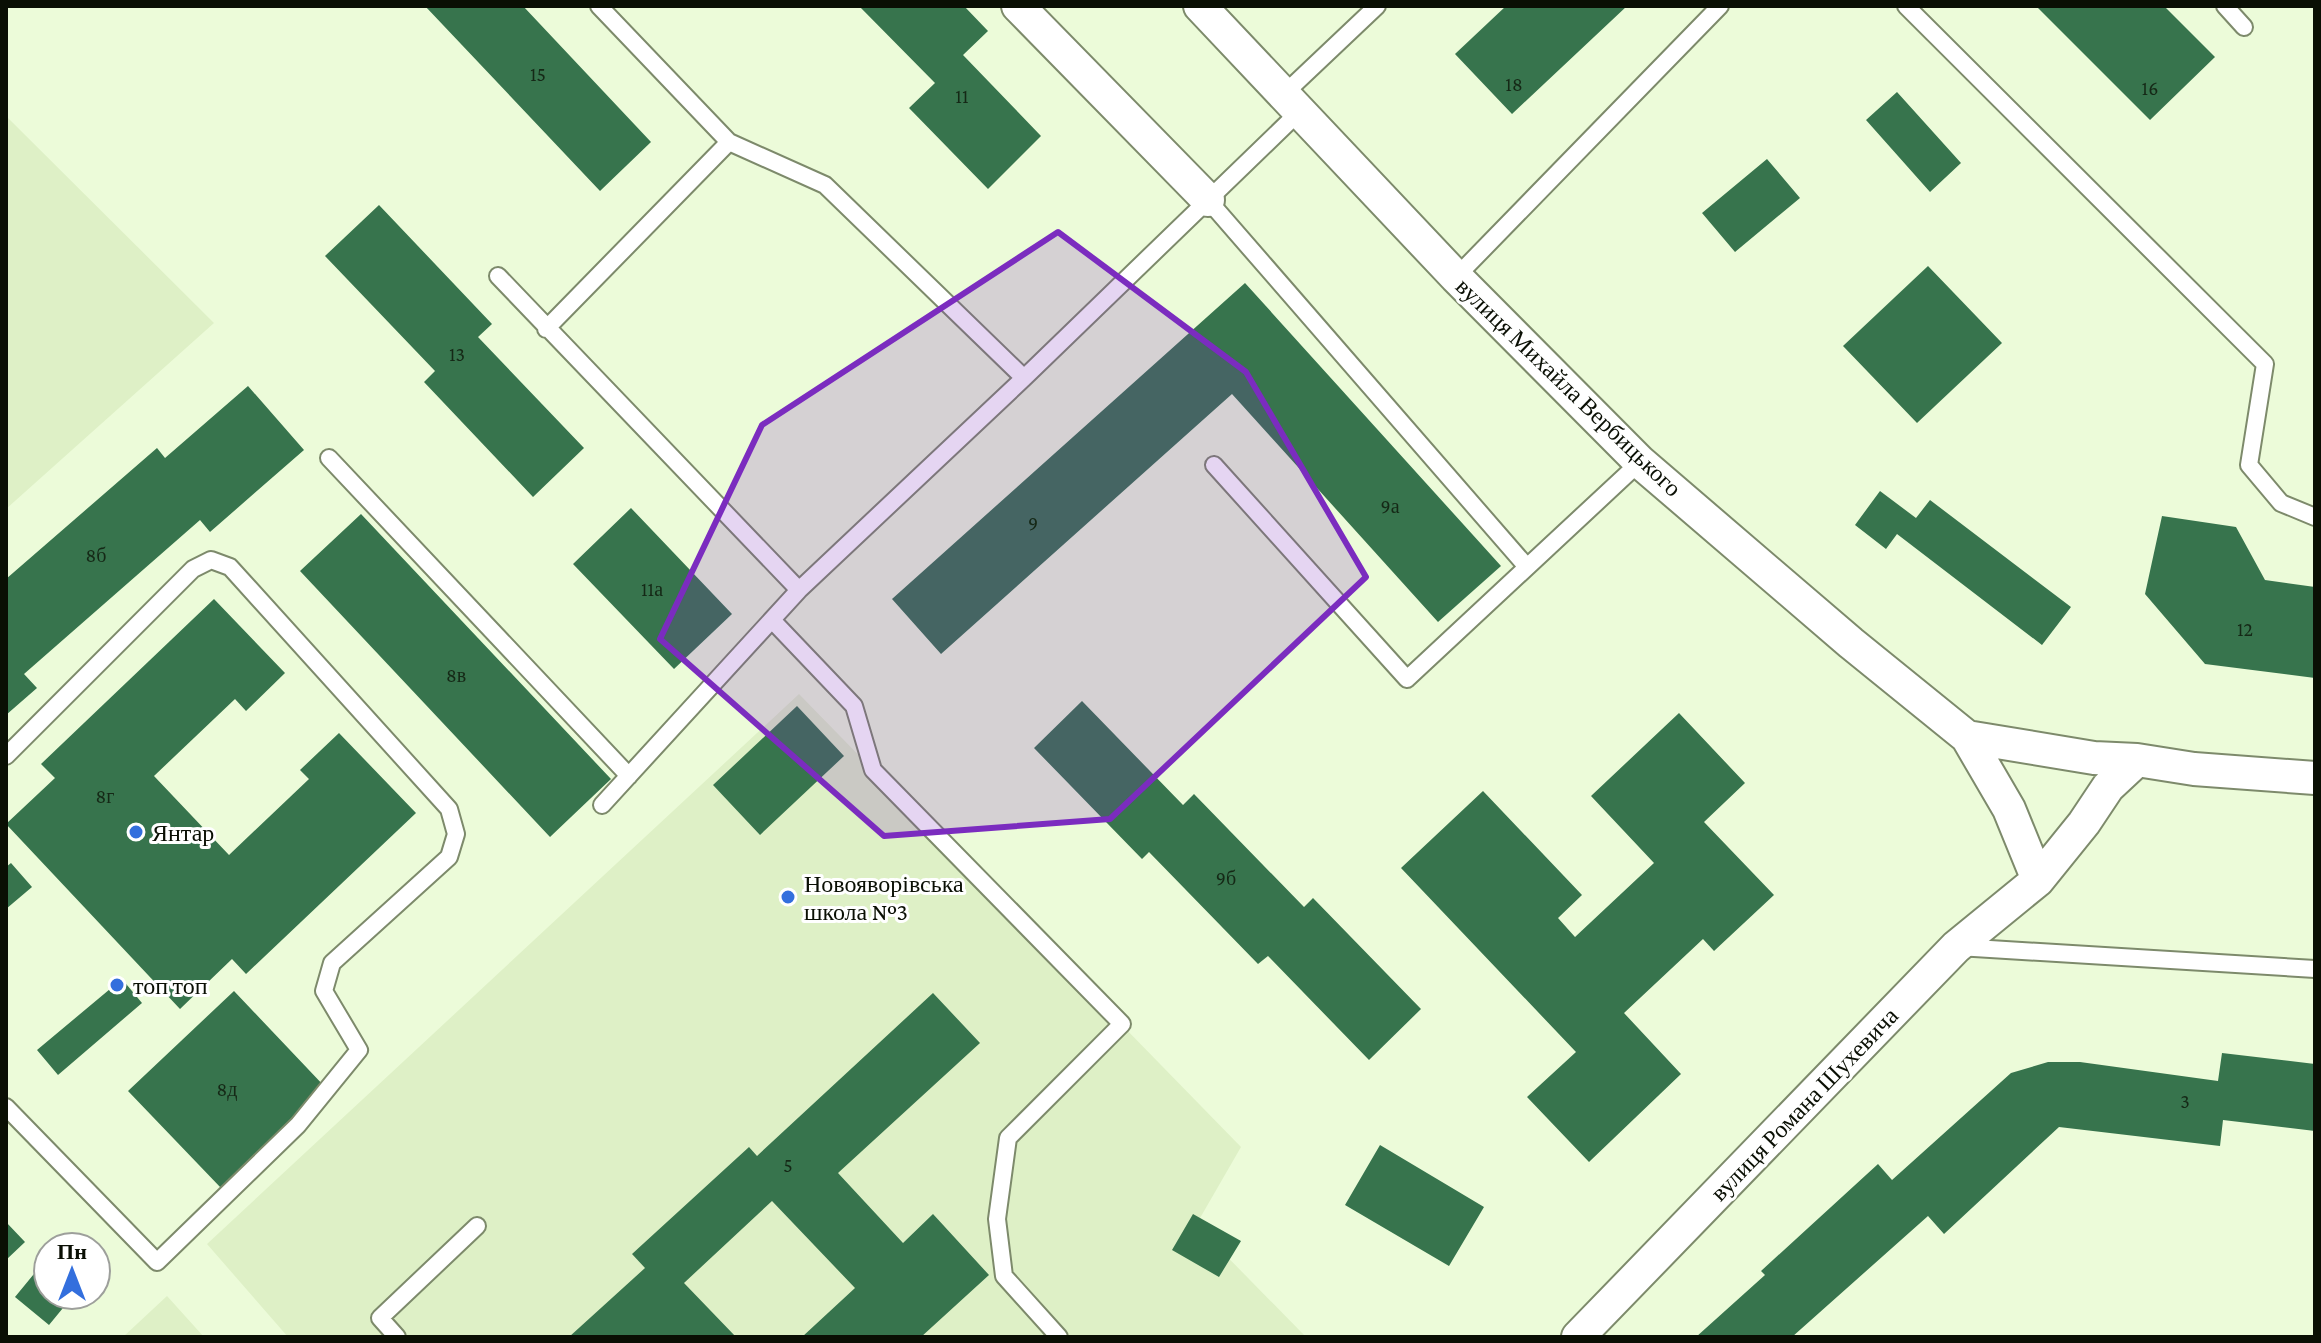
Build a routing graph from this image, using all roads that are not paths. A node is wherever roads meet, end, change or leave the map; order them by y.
1 (599, 6) edge
2 (1018, 6) edge
3 (1200, 6) edge
4 (1377, 6) edge
5 (1720, 6) edge
6 (1906, 6) edge
7 (2225, 6) edge
8 (2244, 27) dead end
9 (1292, 103) junction
10 (729, 142) junction
11 (1208, 200) junction
12 (498, 276) dead end
13 (1456, 277) junction
14 (546, 329) junction
15 (1024, 378) junction
16 (329, 458) dead end
17 (1640, 462) junction
18 (1214, 465) dead end
19 (2315, 517) edge
20 (1527, 567) junction
21 (799, 590) junction
22 (772, 620) junction
23 (1967, 737) junction
24 (2051, 750) junction
25 (6, 756) edge
26 (2137, 760) junction
27 (629, 776) junction
28 (2315, 778) edge
29 (602, 805) dead end
30 (2009, 809) junction
31 (2084, 823) junction
32 (2038, 880) junction
33 (1956, 947) junction
34 (2315, 969) edge
35 (6, 1107) edge
36 (477, 1226) dead end
37 (397, 1337) edge
38 (1059, 1337) edge
39 (1578, 1337) edge

1 - 10 lane
2 - 11 street
3 - 9 street, вулиця Михайла Вербицького
4 - 9 lane
5 - 13 lane
6 - 19 lane
7 - 8 lane
9 - 11 lane
9 - 13 street, вулиця Михайла Вербицького
10 - 14 lane
10 - 15 lane
11 - 15 lane
11 - 20 lane
12 - 14 lane
13 - 17 street, вулиця Михайла Вербицького
14 - 21 lane
15 - 21 lane
16 - 27 lane
17 - 20 lane
17 - 23 street, вулиця Михайла Вербицького
18 - 20 lane
21 - 22 lane
22 - 27 lane
22 - 38 lane
23 - 24 street
23 - 30 street, вулиця Михайла Вербицького
24 - 26 street
24 - 30 street
24 - 31 street
25 - 35 lane
26 - 28 street
26 - 31 street
27 - 29 lane
30 - 31 street
30 - 32 street
31 - 32 street, вулиця Романа Шухевича
32 - 33 street, вулиця Романа Шухевича
33 - 34 lane
33 - 39 street, вулиця Романа Шухевича
36 - 37 lane

